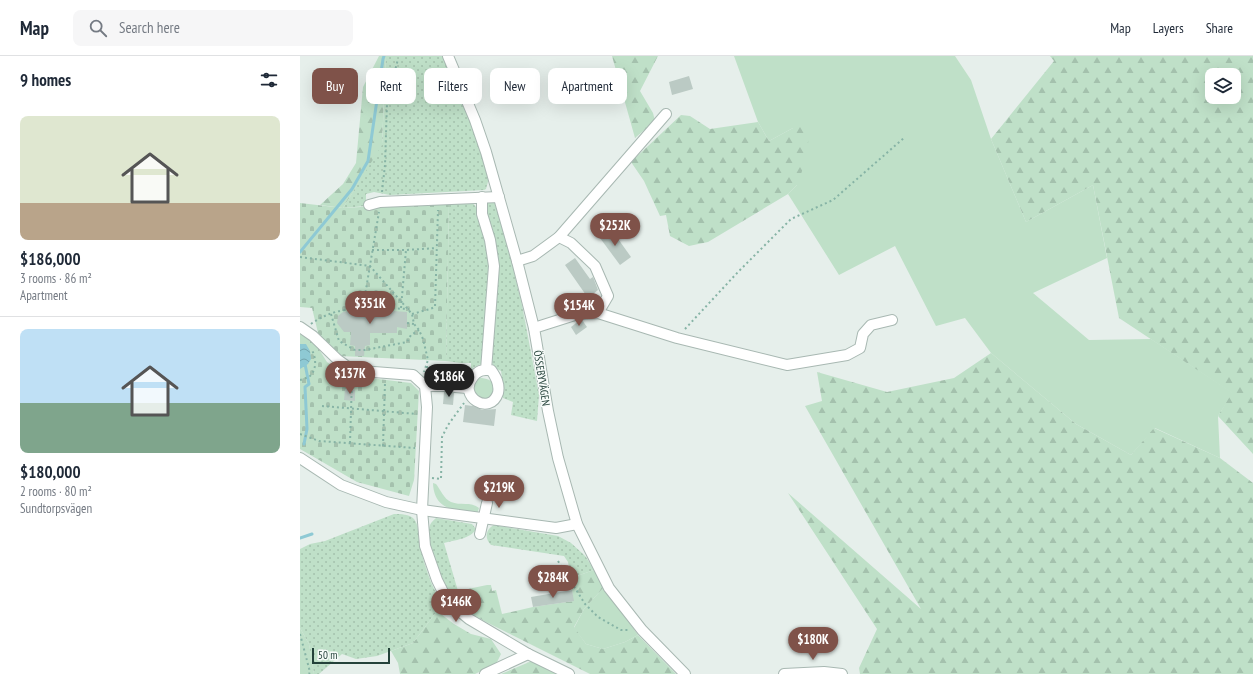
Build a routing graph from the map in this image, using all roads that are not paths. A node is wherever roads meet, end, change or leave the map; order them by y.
1 (448, 56) edge
2 (666, 114) dead end
3 (499, 197) junction
4 (482, 198) junction
5 (369, 205) dead end
6 (559, 237) junction
7 (517, 261) junction
8 (598, 313) junction
9 (892, 320) dead end
10 (302, 328) edge
11 (534, 328) junction
12 (486, 370) junction
13 (423, 384) junction
14 (469, 391) junction
15 (300, 458) edge
16 (487, 504) dead end
17 (422, 510) junction
18 (484, 518) junction
19 (577, 524) junction
20 (480, 534) dead end
21 (528, 654) junction
22 (485, 674) edge
23 (569, 674) edge
24 (684, 674) edge
25 (784, 674) edge
26 (842, 674) edge

1 - 3 street, ÖSSEBYVÄGEN
2 - 6 street
3 - 4 street
3 - 7 street, ÖSSEBYVÄGEN
4 - 5 street
4 - 12 street
6 - 7 street
6 - 8 street
7 - 11 street, ÖSSEBYVÄGEN
8 - 9 street
8 - 11 street
10 - 13 street
11 - 19 street, ÖSSEBYVÄGEN
12 - 14 street
12 - 14 street
13 - 14 street
13 - 17 street
15 - 17 street
16 - 18 street
17 - 18 street
17 - 21 street
18 - 19 street
18 - 20 street
19 - 24 street, ÖSSEBYVÄGEN
21 - 22 street
21 - 23 street
25 - 26 street

